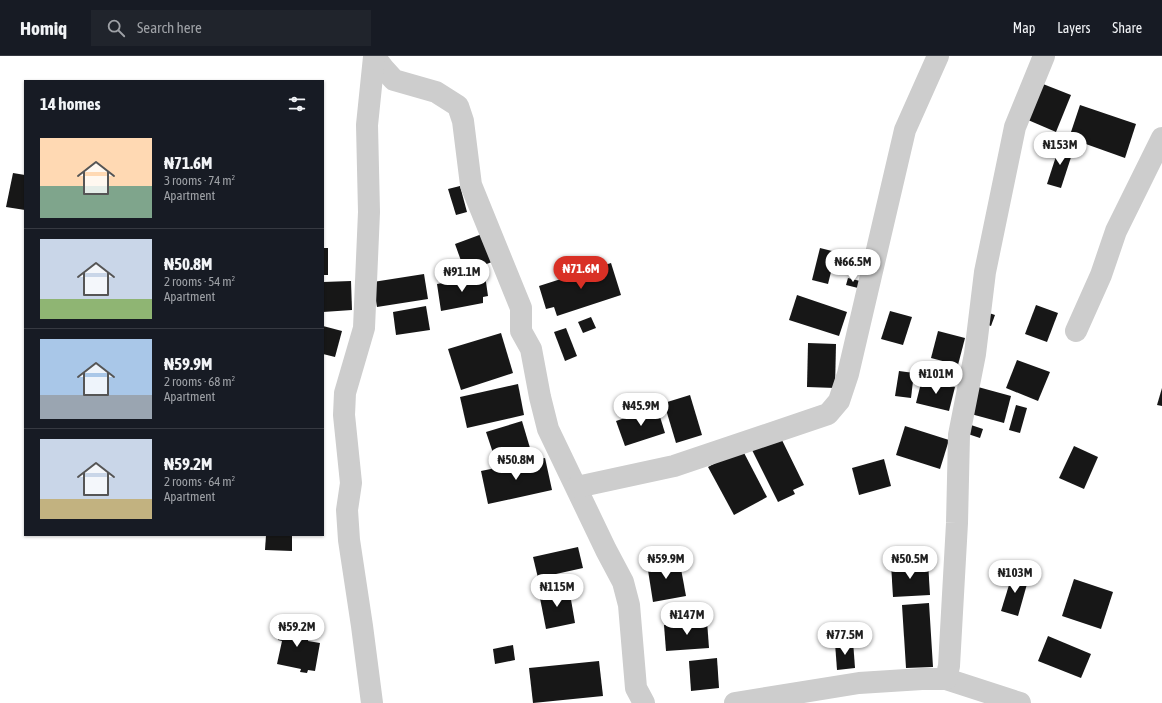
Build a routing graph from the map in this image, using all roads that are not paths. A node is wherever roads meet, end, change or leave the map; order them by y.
1 (938, 56) edge
2 (1044, 56) edge
3 (374, 57) edge
4 (1162, 138) edge
5 (1076, 331) dead end
6 (577, 487) junction
7 (946, 679) junction
8 (643, 702) edge
9 (372, 703) edge
10 (735, 703) edge
11 (1020, 703) edge

1 - 6 street
2 - 7 street
3 - 6 street
3 - 9 street
4 - 5 street
6 - 8 street
7 - 10 street
7 - 11 street

